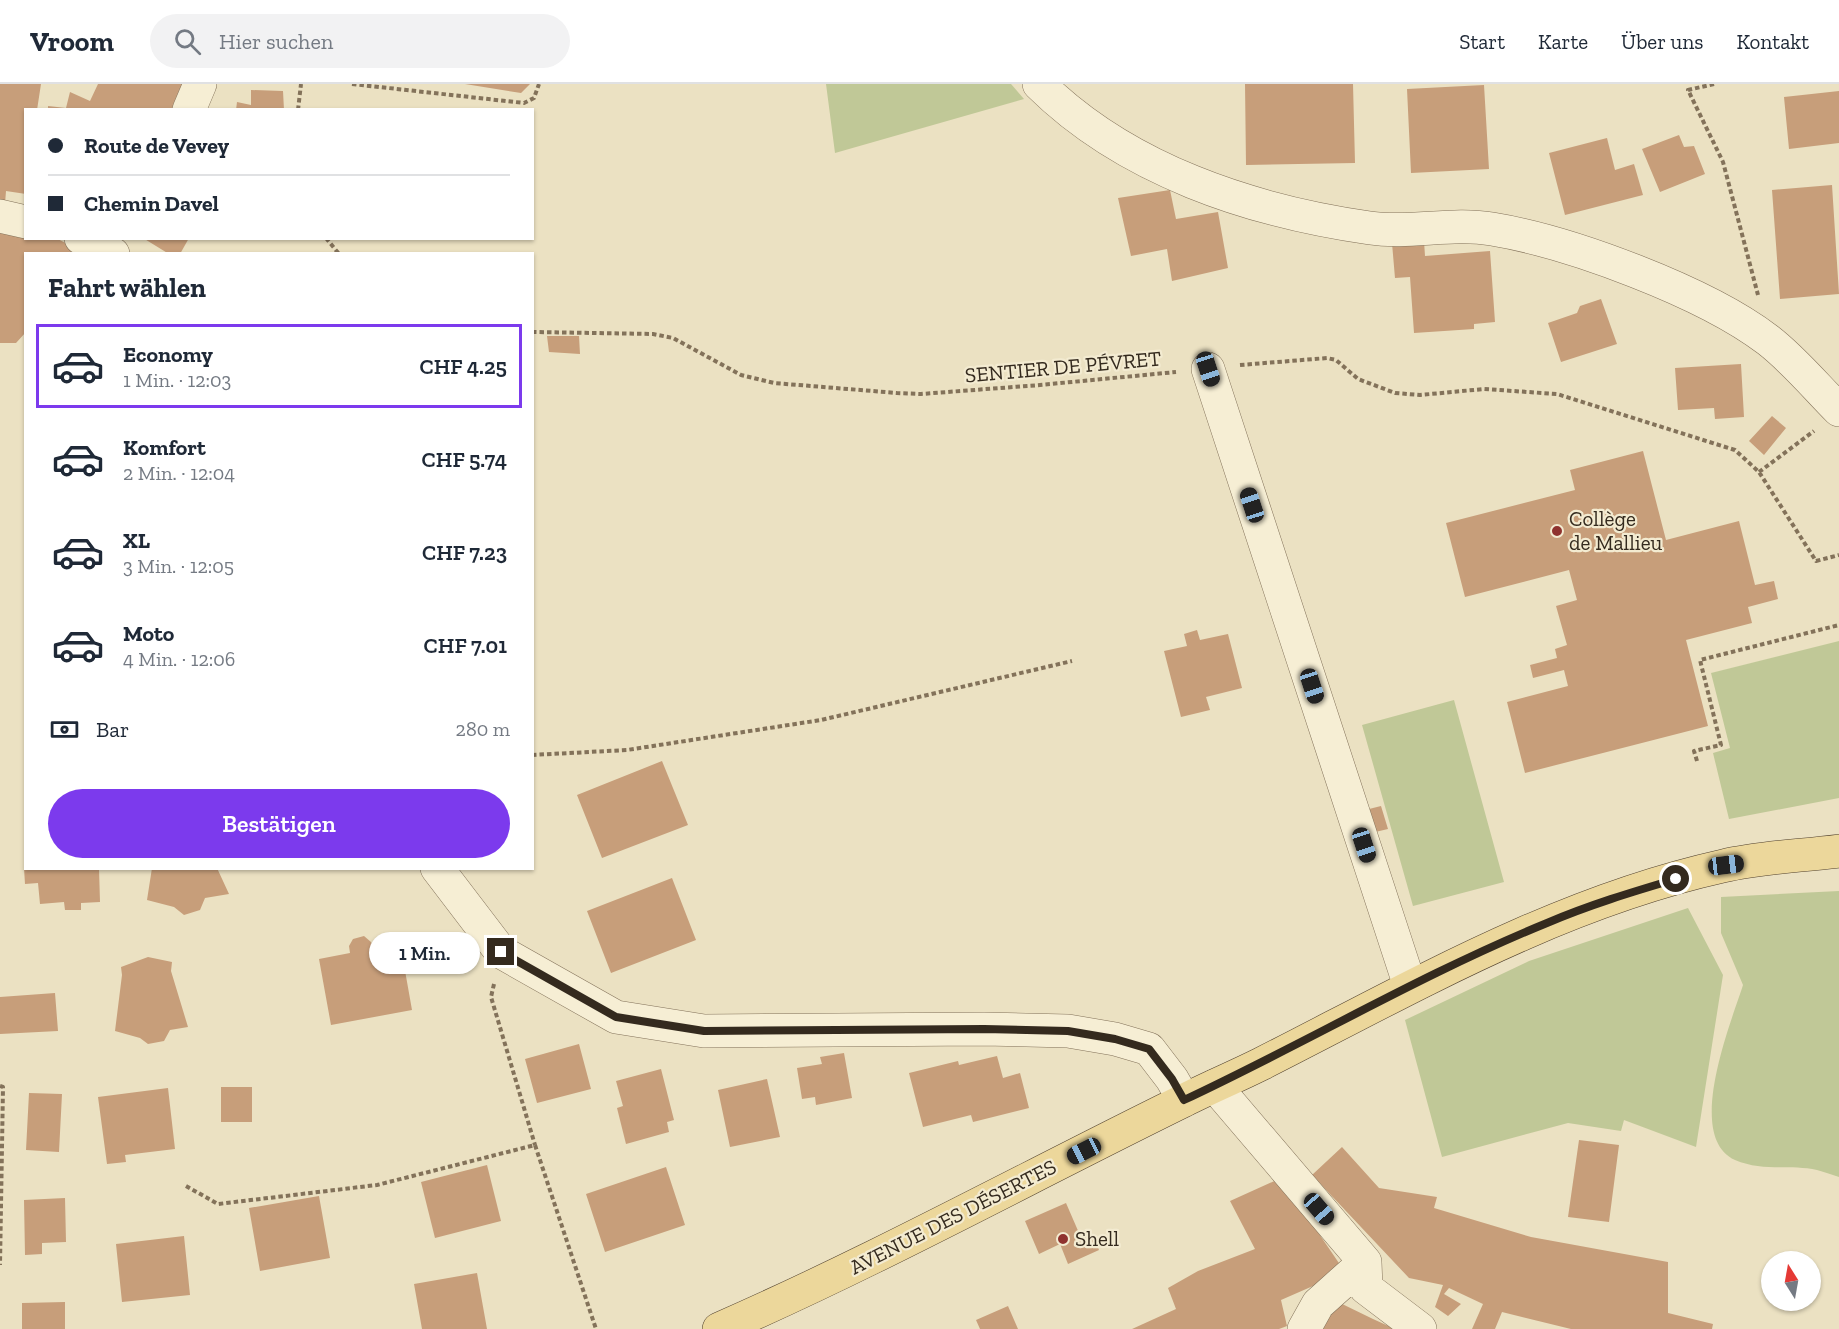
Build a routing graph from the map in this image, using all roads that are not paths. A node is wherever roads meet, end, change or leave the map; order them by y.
1 (200, 84) edge
2 (1039, 84) edge
3 (190, 108) edge
4 (0, 216) edge
5 (24, 222) edge
6 (1208, 369) road end
7 (1826, 410) edge
8 (1839, 851) edge
9 (439, 870) edge
10 (1410, 986) junction
11 (1215, 1086) junction
12 (1184, 1100) junction
13 (1365, 1262) junction
14 (719, 1329) edge
15 (1304, 1329) edge
16 (1420, 1329) edge

1 - 3 street
2 - 7 street
4 - 5 street
6 - 10 street
8 - 10 main road, AVENUE DES DÉSERTES
9 - 12 street
10 - 11 main road, AVENUE DES DÉSERTES
11 - 12 main road, AVENUE DES DÉSERTES
11 - 13 street
12 - 14 main road, AVENUE DES DÉSERTES
13 - 15 street
13 - 16 street

